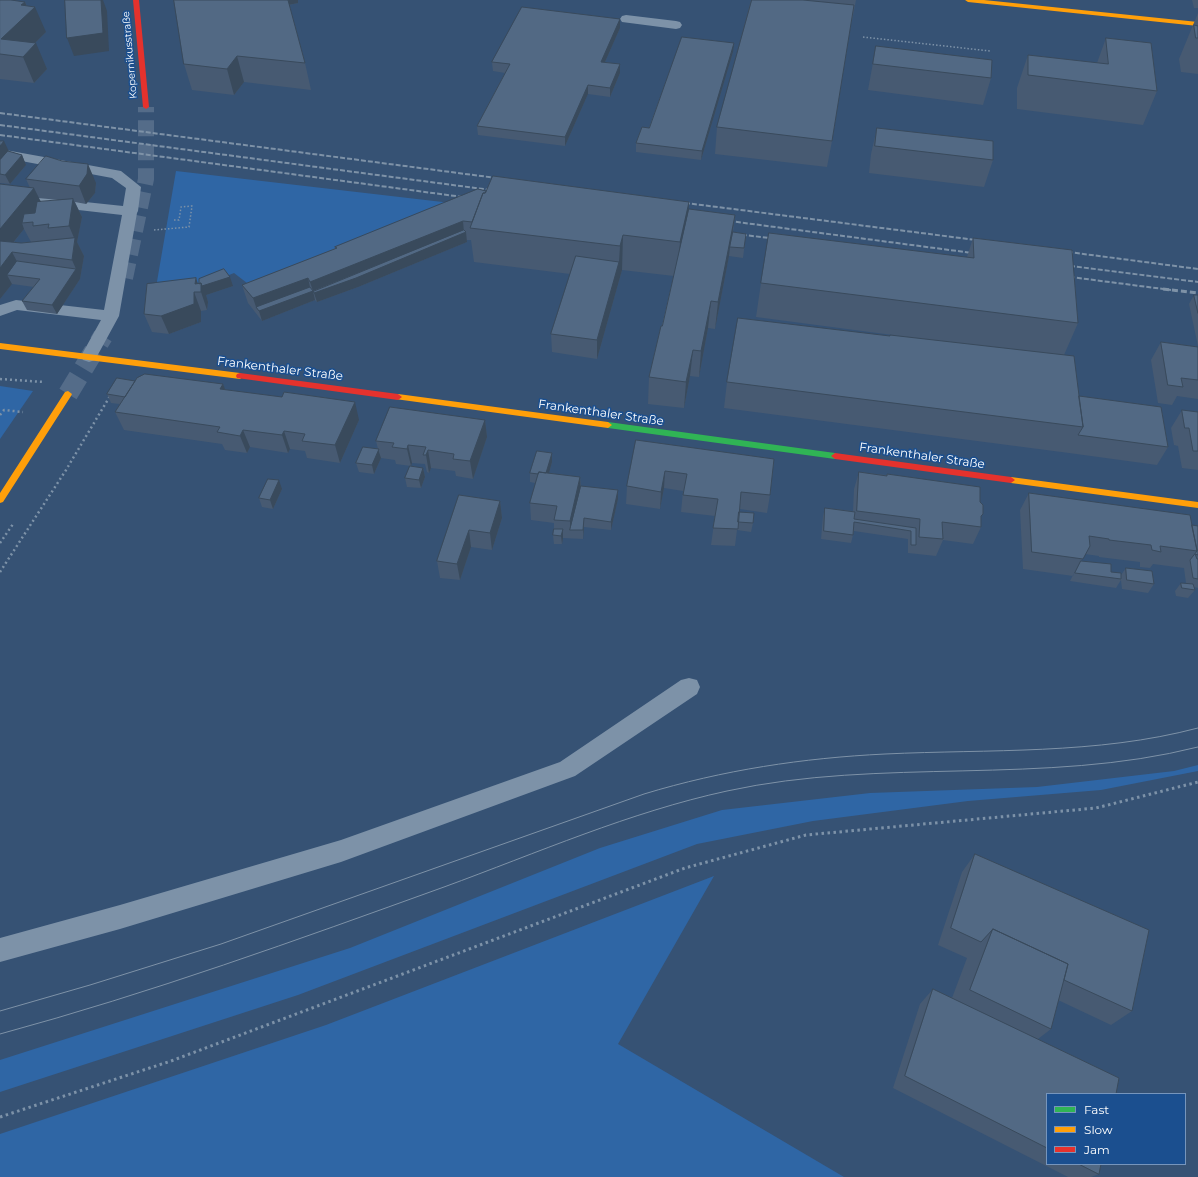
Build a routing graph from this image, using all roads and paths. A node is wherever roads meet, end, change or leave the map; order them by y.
1 (136, 0) edge
2 (968, 0) edge
3 (1023, 3) edge
4 (626, 19) dead end
5 (1198, 24) edge
6 (676, 25) dead end
7 (863, 37) dead end
8 (990, 51) dead end
9 (146, 107) tunnel mouth
10 (0, 153) edge
11 (0, 197) edge
12 (131, 211) junction
13 (173, 220) dead end
14 (127, 232) junction
15 (0, 311) edge
16 (111, 316) junction
17 (0, 346) edge
18 (89, 356) junction
19 (112, 392) edge
20 (68, 394) tunnel mouth
21 (26, 413) dead end
22 (0, 414) edge
23 (0, 500) edge
24 (1198, 505) edge
25 (0, 572) edge
26 (689, 688) dead end
27 (1198, 782) edge
28 (0, 950) edge
29 (0, 1117) edge

1 - 9 street, Kopernikusstraße
2 - 3 street
3 - 5 street
4 - 6 lane
7 - 8 path
10 - 12 lane
11 - 12 lane
12 - 14 lane
13 - 14 path
14 - 16 lane
15 - 16 lane
16 - 18 lane
17 - 18 street, Frankenthaler Straße
18 - 24 street, Frankenthaler Straße
19 - 25 path
20 - 23 street
21 - 22 path
26 - 28 lane
27 - 29 path

